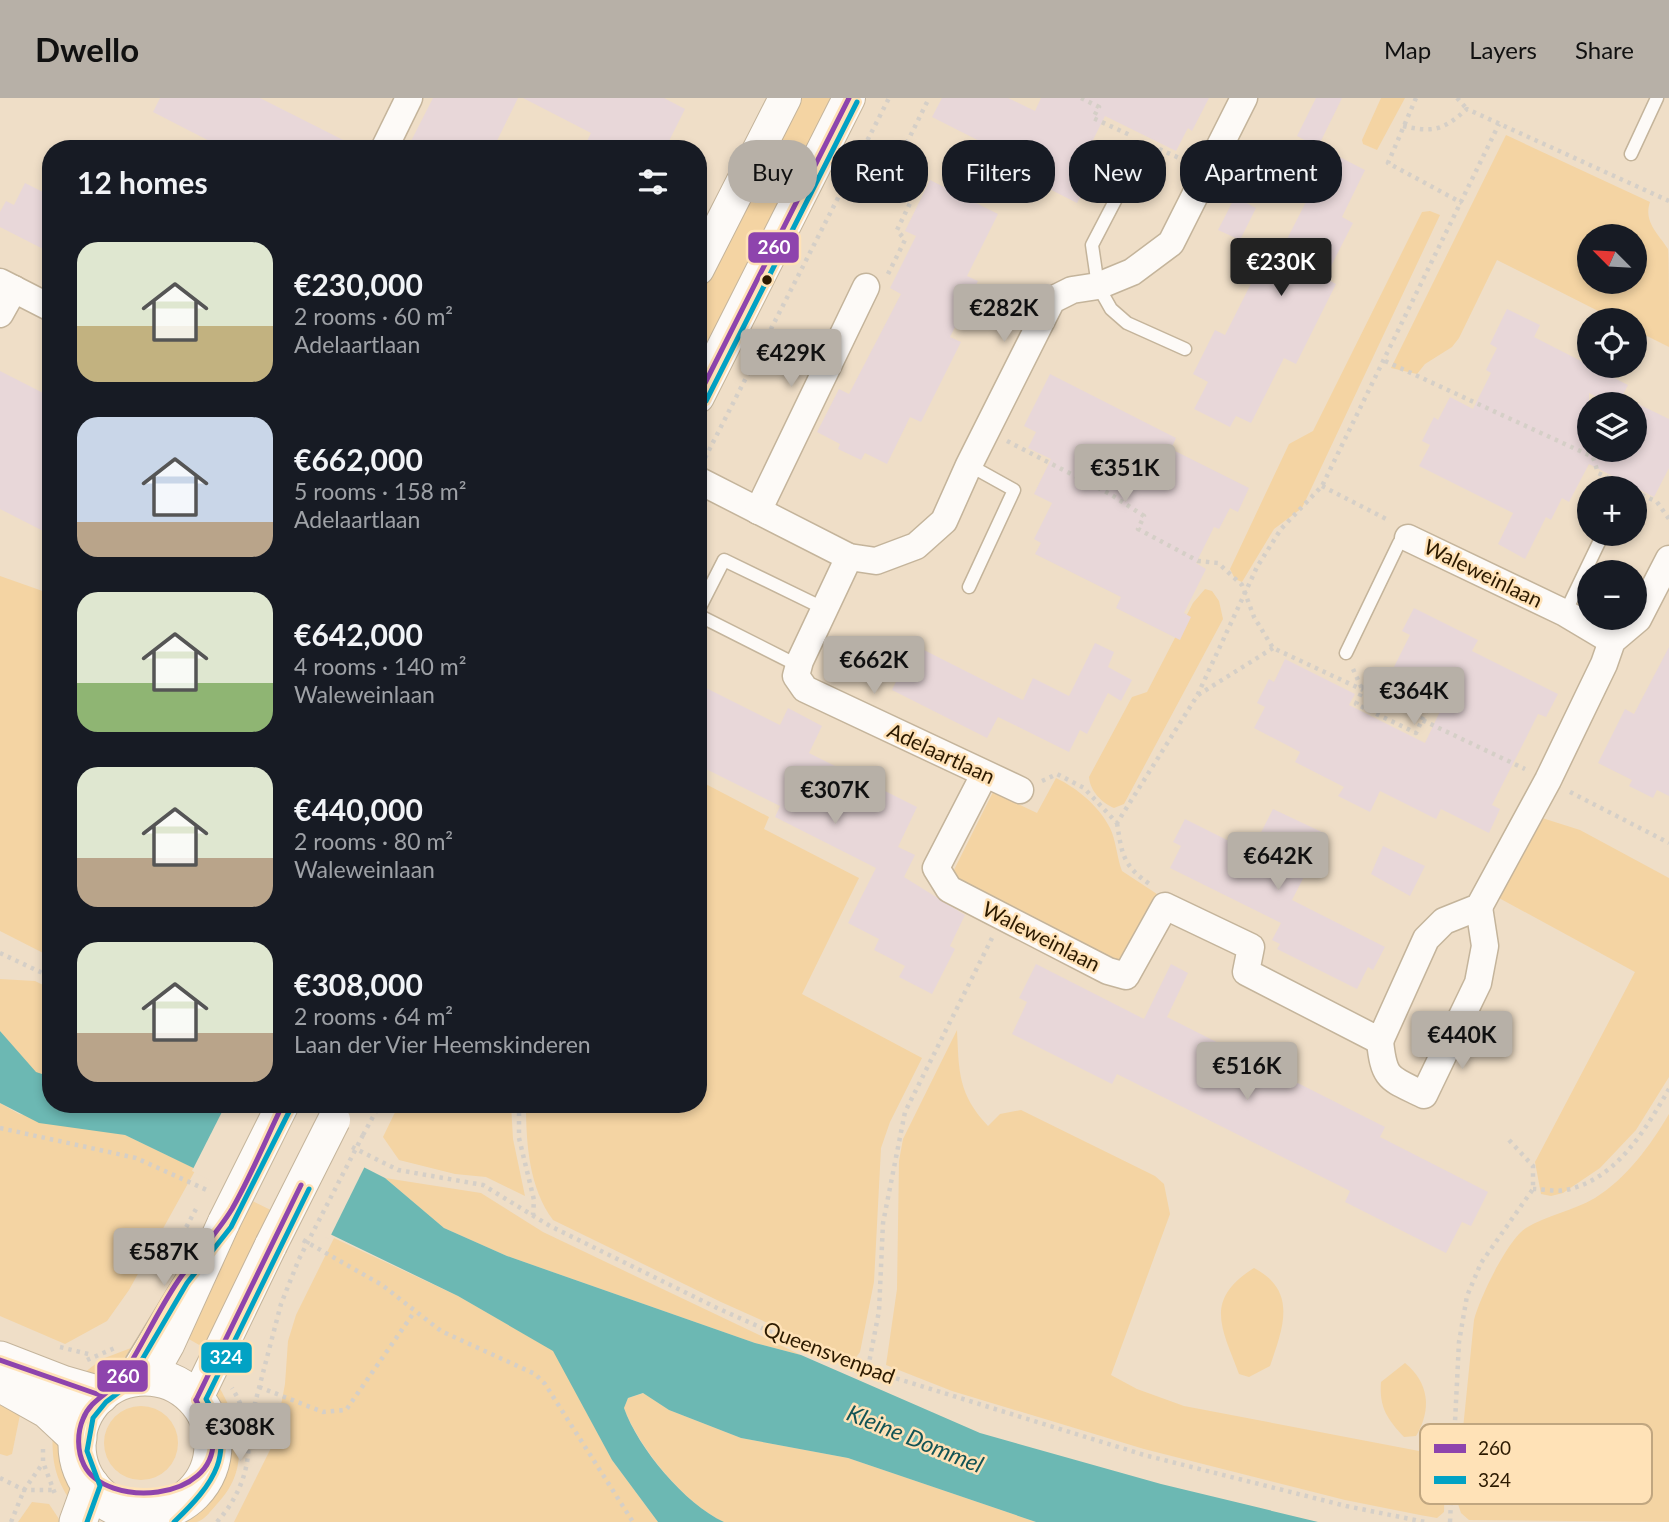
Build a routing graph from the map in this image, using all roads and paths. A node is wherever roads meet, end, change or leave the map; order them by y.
1 (785, 98) edge
2 (849, 98) edge
3 (889, 98) edge
4 (929, 98) edge
5 (1244, 98) edge
6 (1416, 98) edge
7 (1457, 98) edge
8 (1657, 98) edge
9 (405, 99) edge
10 (1467, 109) junction
11 (1499, 124) junction
12 (1403, 126) junction
13 (388, 140) edge
14 (1631, 154) dead end
15 (1669, 201) edge
16 (1114, 203) edge
17 (1462, 203) junction
18 (707, 251) edge
19 (7, 286) edge
20 (1098, 286) junction
21 (866, 288) joint
22 (42, 304) edge
23 (0, 314) edge
24 (1185, 349) dead end
25 (1385, 361) junction
26 (707, 379) edge
27 (986, 431) junction
28 (707, 457) edge
29 (969, 465) junction
30 (707, 473) edge
31 (1603, 476) edge
32 (1321, 486) junction
33 (1647, 497) edge
34 (758, 511) junction
35 (1669, 519) edge
36 (1408, 538) junction
37 (1597, 546) edge
38 (849, 557) junction
39 (1669, 559) edge
40 (969, 587) dead end
41 (1246, 592) junction
42 (707, 595) edge
43 (825, 608) junction
44 (1565, 613) junction
45 (707, 618) edge
46 (1612, 640) junction
47 (1273, 648) junction
48 (1346, 653) dead end
49 (799, 666) junction
50 (1363, 690) junction
51 (1198, 696) junction
52 (1422, 720) junction
53 (984, 775) junction
54 (1548, 780) junction
55 (1020, 790) joint
56 (1117, 822) junction
57 (1669, 843) edge
58 (1165, 906) junction
59 (1479, 907) junction
60 (1002, 919) junction
61 (0, 953) edge
62 (42, 973) edge
63 (1380, 1041) junction
64 (1669, 1089) edge
65 (278, 1113) edge
66 (375, 1113) edge
67 (519, 1113) edge
68 (342, 1124) edge
69 (0, 1128) edge
70 (1509, 1140) dead end
71 (188, 1180) dead end
72 (1533, 1189) junction
73 (533, 1215) junction
74 (323, 1250) dead end
75 (415, 1311) junction
76 (0, 1360) edge
77 (868, 1368) junction
78 (0, 1383) edge
79 (123, 1385) junction
80 (259, 1387) junction
81 (196, 1400) junction
82 (1455, 1424) edge
83 (78, 1438) junction
84 (43, 1462) dead end
85 (0, 1479) edge
86 (91, 1486) junction
87 (24, 1490) junction
88 (53, 1490) dead end
89 (1451, 1504) edge
90 (152, 1516) edge
91 (11, 1522) edge
92 (78, 1522) edge
93 (217, 1522) edge
94 (633, 1522) edge
95 (1425, 1522) edge
96 (1450, 1522) edge

1 - 18 street
2 - 26 street
3 - 28 path
4 - 21 path
5 - 20 street
6 - 12 path
7 - 10 path
8 - 14 lane
9 - 13 street
10 - 11 path
10 - 12 path
11 - 15 path
11 - 17 path
12 - 17 path
16 - 20 lane
17 - 25 path
19 - 22 street
19 - 23 street
20 - 24 lane
20 - 27 street
21 - 34 street
25 - 31 path
25 - 32 path
27 - 29 street
27 - 41 path
29 - 38 street
29 - 40 lane
30 - 34 street
32 - 36 path
32 - 41 path
33 - 35 path
34 - 38 street
36 - 44 street, Waleweinlaan
36 - 48 lane, Waleweinlaan
37 - 44 lane, Waleweinlaan
38 - 43 street
39 - 46 street
41 - 47 path
41 - 51 path
42 - 43 lane
43 - 49 street
44 - 46 street, Waleweinlaan
45 - 49 lane
46 - 54 street
47 - 50 path
47 - 51 path
49 - 53 street, Adelaartlaan
50 - 52 path
50 - 52 path
51 - 56 path
52 - 54 path
53 - 55 street, Adelaartlaan
53 - 60 street, Waleweinlaan
54 - 57 path
54 - 59 street
55 - 56 path
56 - 58 path
58 - 60 street, Waleweinlaan
58 - 63 street
59 - 63 street
59 - 63 street
60 - 77 path
61 - 62 path
64 - 72 path
65 - 79 street, bridge
66 - 80 path, bridge
67 - 73 path
68 - 73 path, Queensvenpad
68 - 81 street, bridge
69 - 71 path
70 - 72 path
72 - 82 path
73 - 77 path, Queensvenpad
74 - 75 path
75 - 80 path
75 - 94 path
76 - 79 main road
77 - 95 path, Queensvenpad
78 - 83 main road
79 - 81 main road
79 - 83 main road
80 - 93 path
81 - 90 main road
83 - 86 main road
84 - 87 path
85 - 87 path
86 - 90 main road
86 - 92 main road
87 - 88 path
87 - 91 path
89 - 96 path

